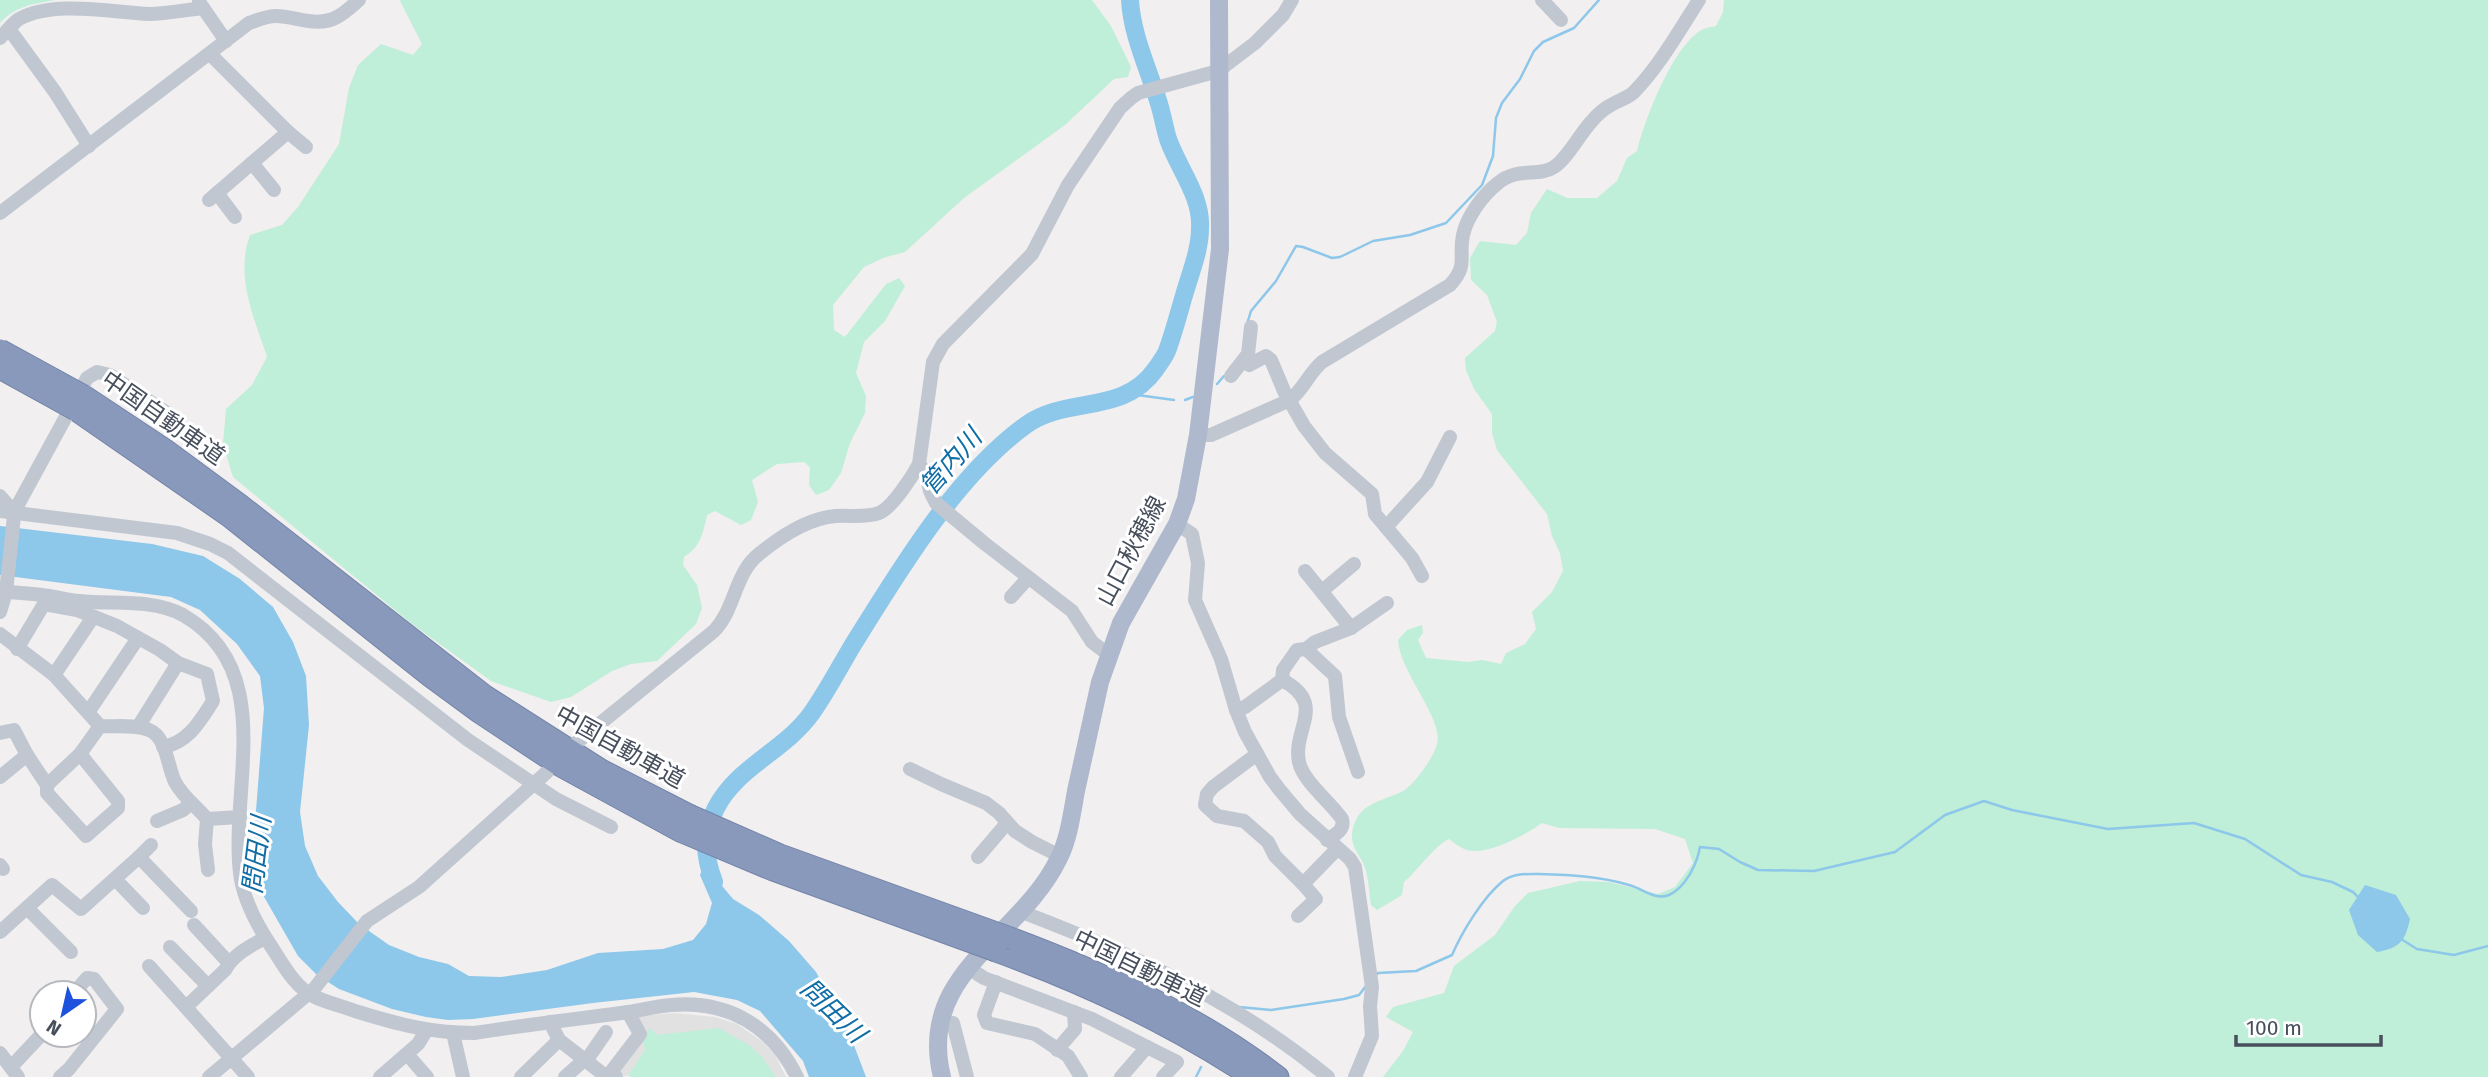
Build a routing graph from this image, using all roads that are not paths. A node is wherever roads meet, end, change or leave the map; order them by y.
1 (359, 0) edge
2 (1219, 0) edge
3 (1292, 0) edge
4 (1542, 0) edge
5 (1699, 0) edge
6 (200, 4) edge
7 (1561, 20) dead end
8 (4, 34) edge
9 (226, 41) junction
10 (211, 54) junction
11 (1218, 71) junction
12 (288, 132) junction
13 (89, 146) junction
14 (306, 147) dead end
15 (252, 163) junction
16 (274, 190) dead end
17 (0, 213) edge
18 (235, 216) dead end
19 (1251, 327) dead end
20 (0, 350) edge
21 (1245, 360) junction
22 (0, 368) edge
23 (1231, 376) dead end
24 (1290, 400) junction
25 (80, 403) junction
26 (179, 421) dead end
27 (1198, 435) junction
28 (1450, 437) dead end
29 (919, 464) junction
30 (0, 496) edge
31 (9, 513) edge
32 (1177, 524) junction
33 (1386, 527) junction
34 (1354, 564) dead end
35 (1306, 571) dead end
36 (1422, 576) dead end
37 (1028, 578) junction
38 (4, 590) edge
39 (1323, 590) junction
40 (1011, 597) dead end
41 (1387, 603) dead end
42 (0, 612) edge
43 (93, 617) junction
44 (1351, 628) junction
45 (0, 634) edge
46 (138, 638) junction
47 (17, 649) junction
48 (1306, 649) junction
49 (1109, 655) junction
50 (178, 663) junction
51 (54, 675) junction
52 (1282, 680) junction
53 (1236, 710) junction
54 (89, 711) junction
55 (100, 726) junction
56 (138, 727) junction
57 (0, 733) edge
58 (576, 743) dead end
59 (163, 747) junction
60 (80, 754) junction
61 (1257, 754) junction
62 (27, 755) junction
63 (910, 768) dead end
64 (547, 772) dead end
65 (1359, 772) dead end
66 (0, 776) edge
67 (47, 785) junction
68 (535, 785) junction
69 (191, 803) junction
70 (240, 817) junction
71 (207, 819) junction
72 (157, 821) dead end
73 (1007, 823) junction
74 (611, 827) dead end
75 (151, 845) dead end
76 (1332, 845) junction
77 (1060, 856) junction
78 (139, 857) junction
79 (978, 857) dead end
80 (208, 870) dead end
81 (115, 879) junction
82 (1303, 884) junction
83 (27, 908) junction
84 (143, 908) dead end
85 (1022, 912) junction
86 (1298, 916) dead end
87 (0, 932) edge
88 (265, 938) junction
89 (1004, 945) junction
90 (170, 947) dead end
91 (71, 952) dead end
92 (229, 963) junction
93 (149, 966) dead end
94 (967, 967) junction
95 (996, 982) junction
96 (98, 984) edge
97 (208, 986) junction
98 (311, 991) junction
99 (186, 1007) junction
100 (628, 1012) junction
101 (1074, 1012) junction
102 (550, 1022) junction
103 (953, 1023) dead end
104 (426, 1031) junction
105 (606, 1032) dead end
106 (98, 1033) edge
107 (453, 1033) junction
108 (559, 1040) junction
109 (1147, 1047) junction
110 (31, 1049) edge
111 (85, 1049) edge
112 (1057, 1050) junction
113 (0, 1053) edge
114 (407, 1054) junction
115 (231, 1060) junction
116 (585, 1060) junction
117 (15, 1072) edge
118 (384, 1076) edge
119 (61, 1077) edge
120 (209, 1077) edge
121 (248, 1077) edge
122 (427, 1077) edge
123 (463, 1077) edge
124 (521, 1077) edge
125 (565, 1077) edge
126 (607, 1077) edge
127 (616, 1077) edge
128 (797, 1077) edge
129 (942, 1077) edge
130 (967, 1077) edge
131 (1081, 1077) edge
132 (1121, 1077) edge
133 (1163, 1077) edge
134 (1252, 1077) edge
135 (1278, 1077) edge
136 (1328, 1077) edge
137 (1356, 1077) edge

1 - 9 street
2 - 11 main road, 山口秋穂線
3 - 11 street
4 - 7 street
5 - 24 street
6 - 8 street
6 - 9 street
8 - 13 street
9 - 10 street
10 - 12 street
10 - 13 street
11 - 27 main road, 山口秋穂線
11 - 29 street
12 - 14 street
12 - 15 street
13 - 17 street
15 - 16 street
15 - 18 street
19 - 21 street
20 - 25 highway, 中国自動車道, bridge
21 - 23 street
21 - 24 street
22 - 25 highway, 中国自動車道, bridge
24 - 27 street
24 - 33 street
25 - 89 highway, 中国自動車道, bridge
26 - 31 street
27 - 32 main road, 山口秋穂線
28 - 33 street
29 - 37 street
29 - 58 street
30 - 31 street
31 - 38 street
31 - 68 street
32 - 49 main road, 山口秋穂線
32 - 53 street
33 - 36 street
34 - 39 street
35 - 39 street
37 - 40 street
37 - 49 street
38 - 42 street
38 - 70 street
39 - 44 street
41 - 44 street
43 - 46 street
43 - 47 street
43 - 51 street
44 - 48 street
45 - 47 street
46 - 50 street
46 - 54 street
47 - 51 street
48 - 52 street
48 - 65 street
49 - 77 main road, 山口秋穂線
50 - 56 street
50 - 59 street
51 - 54 street
52 - 53 street
52 - 76 street
53 - 61 street
54 - 55 street
55 - 56 street
55 - 60 street
56 - 59 street
57 - 62 street
59 - 69 street
60 - 67 street
60 - 67 street
61 - 76 street
61 - 82 street
62 - 66 street
62 - 67 street
63 - 73 street
64 - 68 street
68 - 74 street
68 - 98 street
69 - 71 street
69 - 72 street
70 - 71 street
70 - 88 street
71 - 80 street
73 - 77 street
73 - 79 street
75 - 78 street
76 - 82 street
76 - 137 street
77 - 85 main road, 山口秋穂線
78 - 81 street
78 - 92 street
81 - 83 street
81 - 84 street
82 - 86 street
83 - 87 street
83 - 91 street
85 - 94 main road, 山口秋穂線
85 - 136 street
88 - 92 street
88 - 98 street
89 - 134 highway, 中国自動車道
89 - 135 highway, 中国自動車道
90 - 97 street
92 - 97 street
93 - 99 street
94 - 95 street
94 - 129 main road, 山口秋穂線
95 - 101 street
95 - 112 street
96 - 106 street
97 - 99 street
98 - 104 street
98 - 115 street
99 - 115 street
100 - 102 street
100 - 127 street
100 - 128 street
101 - 109 street
101 - 112 street
102 - 107 street
102 - 108 street
103 - 130 street
104 - 107 street
104 - 114 street
105 - 116 street
107 - 123 street
108 - 116 street
108 - 124 street
109 - 132 street
109 - 133 street
110 - 117 street
111 - 119 street
112 - 131 street
113 - 117 street
114 - 118 street
114 - 122 street
115 - 120 street
115 - 121 street
116 - 125 street
116 - 126 street

